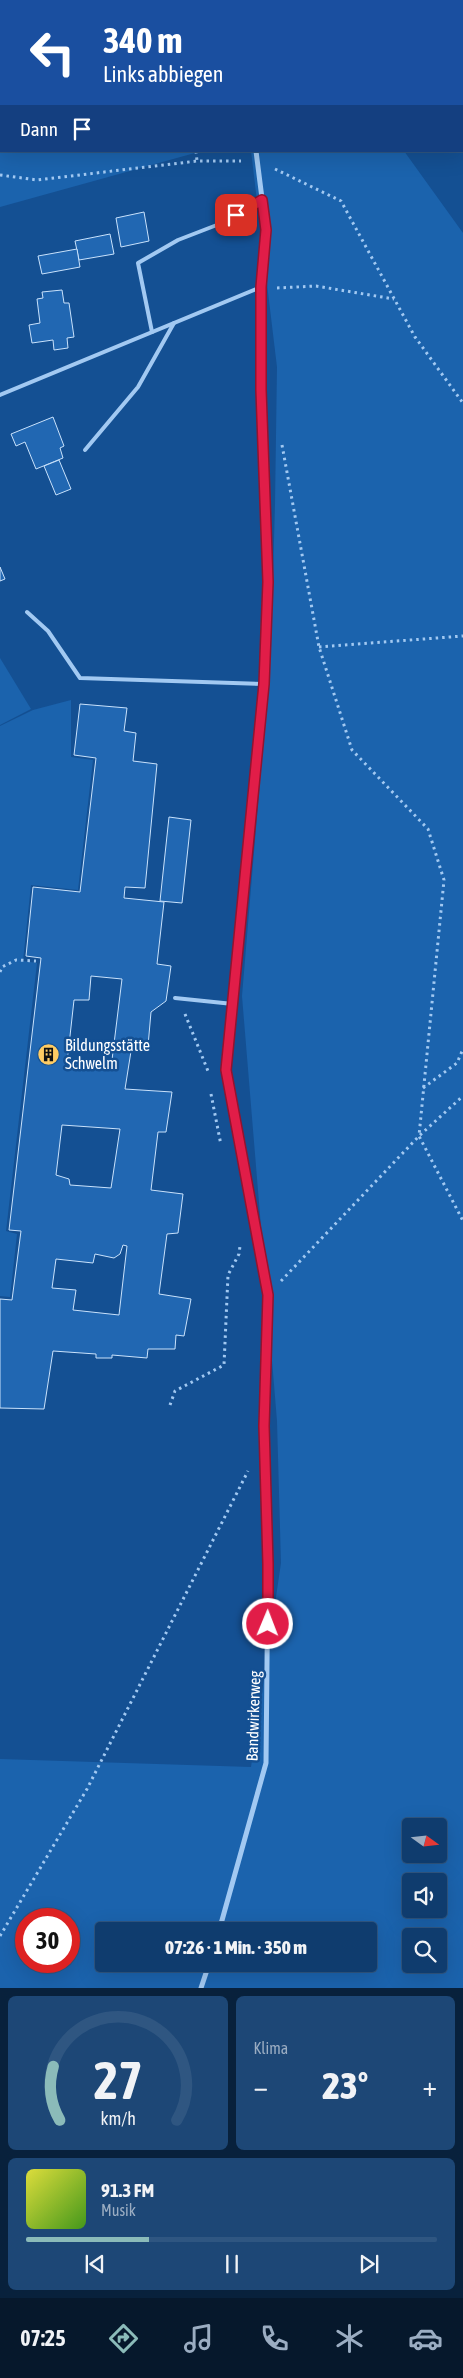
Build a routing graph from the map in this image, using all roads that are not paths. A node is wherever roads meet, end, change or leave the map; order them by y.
1 (256, 152) edge
2 (262, 200) junction
3 (261, 287) junction
4 (174, 323) junction
5 (152, 332) junction
6 (0, 395) edge
7 (85, 450) dead end
8 (27, 612) dead end
9 (264, 684) junction
10 (175, 998) dead end
11 (233, 1004) junction
12 (222, 1922) edge
13 (206, 1972) edge
14 (201, 1988) edge

1 - 2 street, Bandwirkerweg
2 - 3 street, Bandwirkerweg
2 - 5 lane
3 - 4 lane
3 - 9 street, Bandwirkerweg
4 - 5 lane
4 - 7 lane
5 - 6 lane
8 - 9 lane
9 - 11 street, Bandwirkerweg
10 - 11 lane
11 - 12 street, Bandwirkerweg
13 - 14 street

